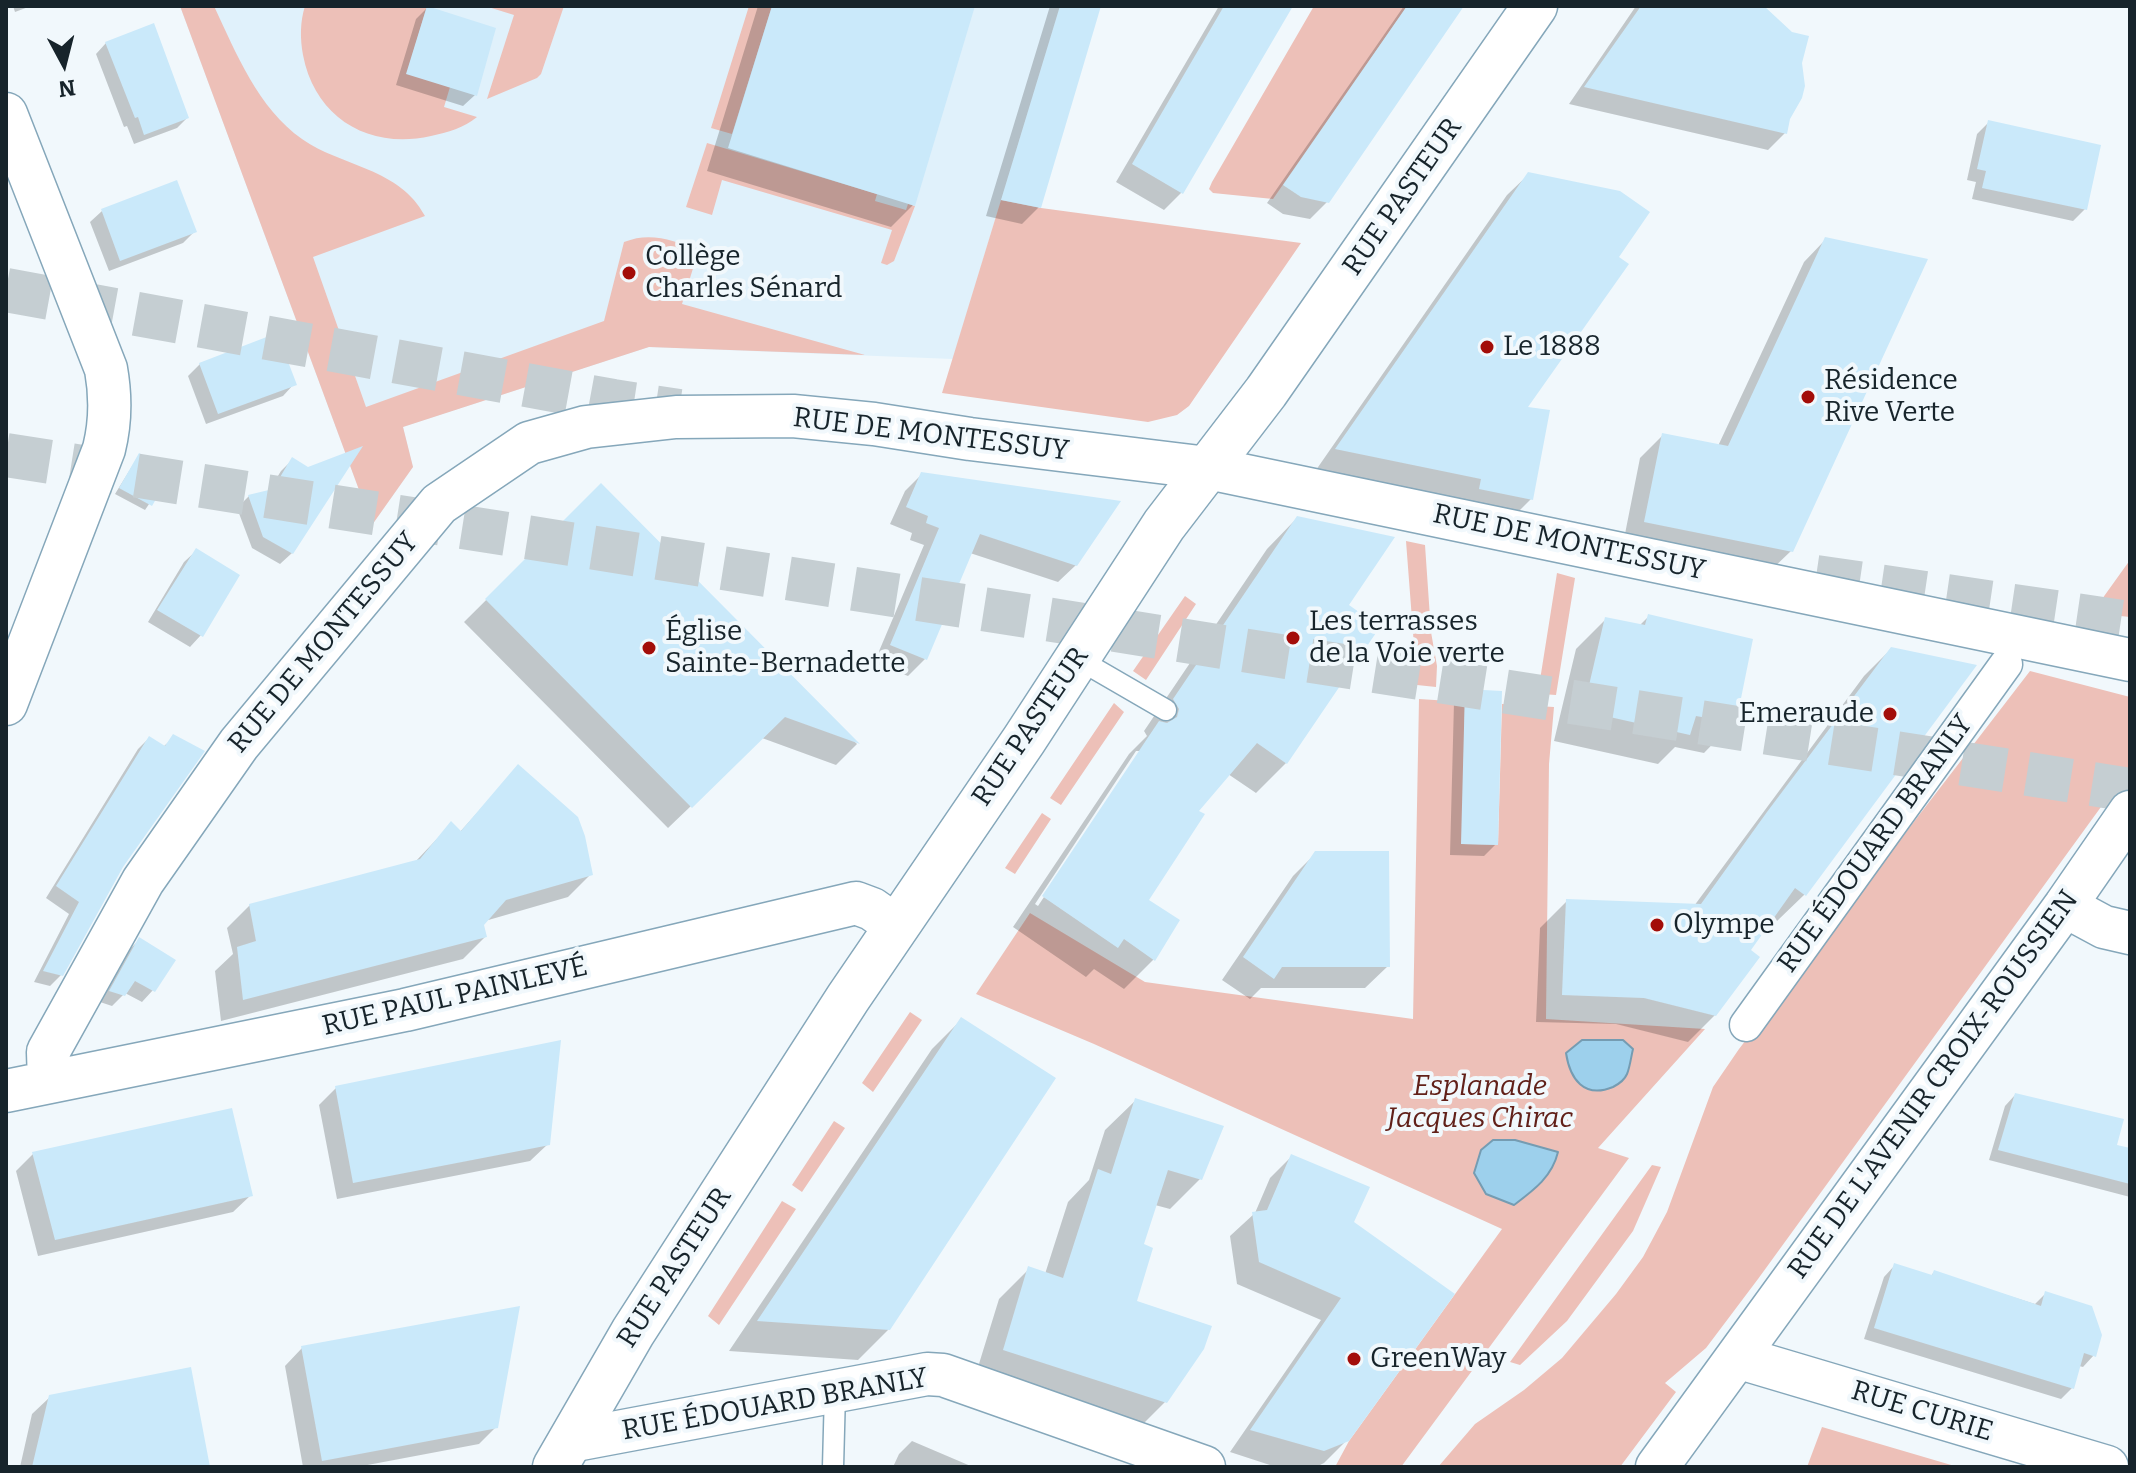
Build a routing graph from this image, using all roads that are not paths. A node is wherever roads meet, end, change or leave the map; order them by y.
1 (1535, 6) edge
2 (6, 114) edge
3 (1208, 468) junction
4 (1078, 659) junction
5 (2130, 660) edge
6 (2006, 664) dead end
7 (6, 704) edge
8 (1166, 710) dead end
9 (2130, 812) edge
10 (2065, 906) junction
11 (896, 926) junction
12 (2130, 933) edge
13 (1746, 1025) dead end
14 (49, 1082) junction
15 (6, 1091) edge
16 (1737, 1357) junction
17 (835, 1392) junction
18 (563, 1454) edge
19 (833, 1467) edge
20 (1204, 1467) edge
21 (1657, 1467) edge
22 (2107, 1467) edge

1 - 3 street, RUE PASTEUR
2 - 7 street
3 - 4 street, RUE PASTEUR
3 - 5 street, RUE DE MONTESSUY
3 - 14 street, RUE DE MONTESSUY
4 - 8 lane
4 - 11 street, RUE PASTEUR
6 - 13 street, RUE ÉDOUARD BRANLY
9 - 10 street, RUE DE L'AVENIR CROIX-ROUSSIEN
10 - 12 street
10 - 16 street, RUE DE L'AVENIR CROIX-ROUSSIEN
11 - 14 street, RUE PAUL PAINLEVÉ
11 - 18 street, RUE PASTEUR
14 - 15 street, RUE PAUL PAINLEVÉ
16 - 21 street, RUE DE L'AVENIR CROIX-ROUSSIEN
16 - 22 street, RUE CURIE
17 - 18 street, RUE ÉDOUARD BRANLY
17 - 19 lane
17 - 20 street, RUE ÉDOUARD BRANLY

